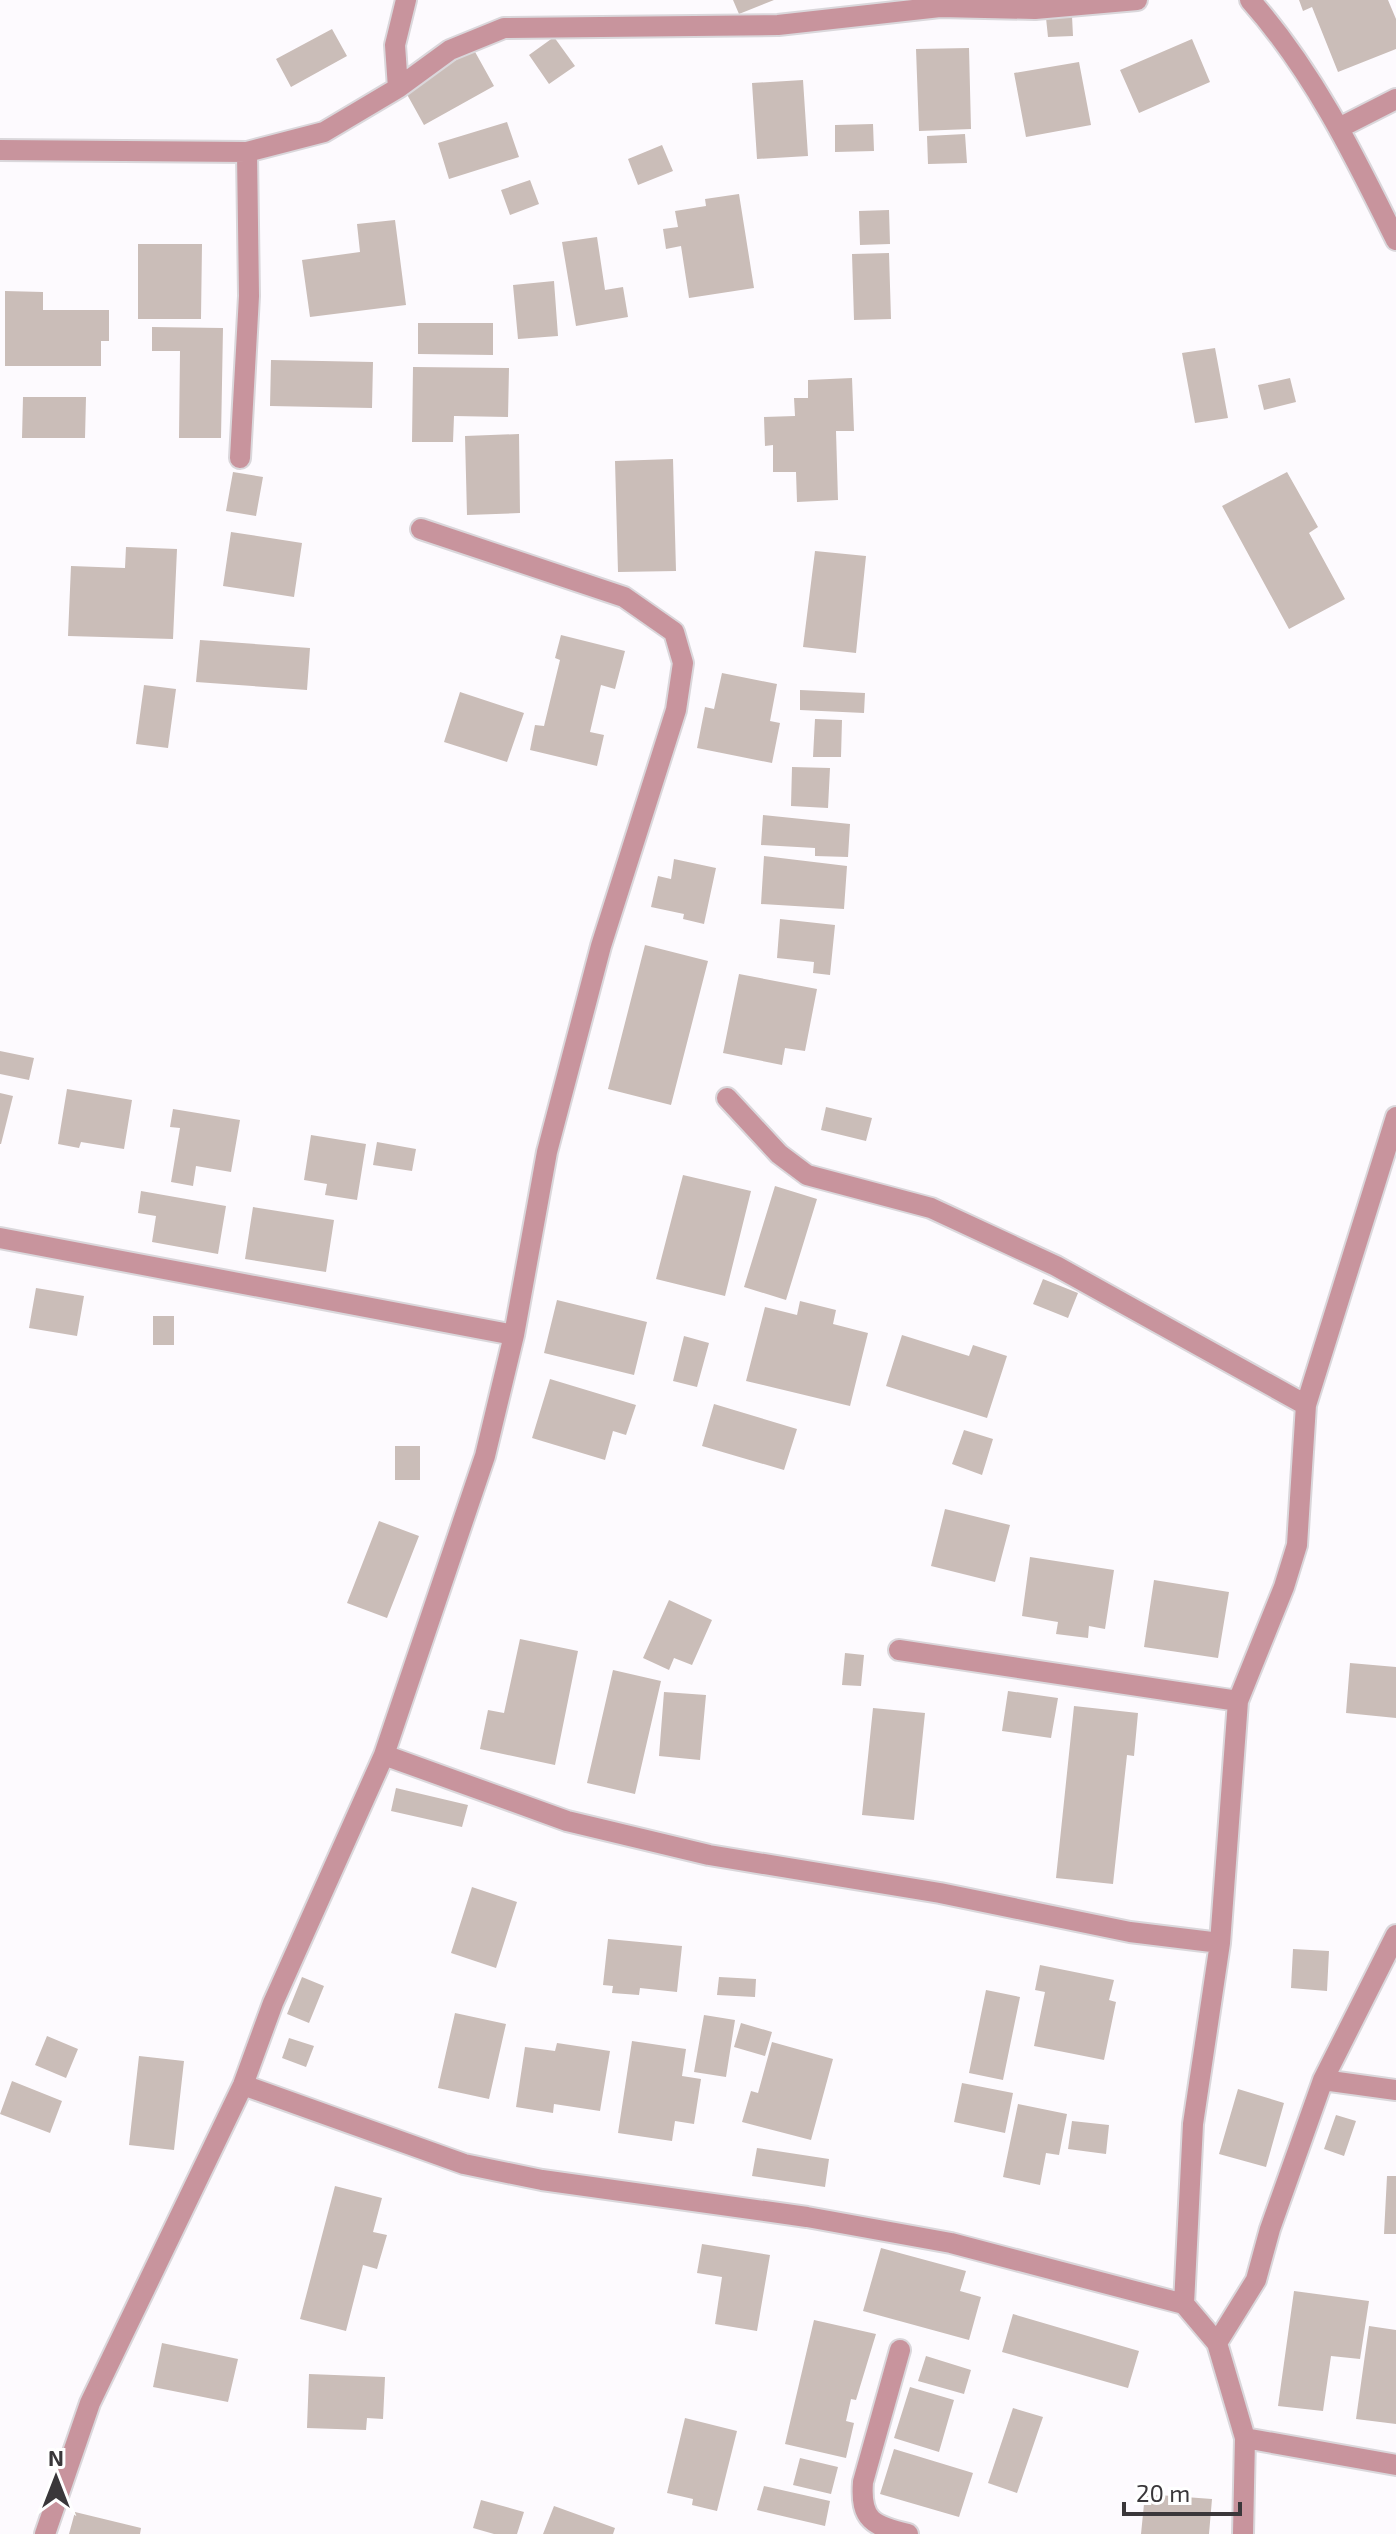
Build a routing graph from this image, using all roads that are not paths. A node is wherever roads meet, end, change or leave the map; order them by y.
1 (406, 0) edge
2 (1137, 0) edge
3 (1250, 0) edge
4 (398, 88) junction
5 (1396, 99) edge
6 (1341, 127) junction
7 (0, 150) edge
8 (247, 152) junction
9 (1396, 240) edge
10 (240, 458) dead end
11 (421, 529) dead end
12 (727, 1098) dead end
13 (1396, 1117) edge
14 (0, 1238) edge
15 (514, 1335) junction
16 (1306, 1405) junction
17 (899, 1650) dead end
18 (1238, 1701) junction
19 (384, 1755) junction
20 (1396, 1935) edge
21 (1220, 1943) junction
22 (1323, 2080) junction
23 (243, 2085) junction
24 (1396, 2090) edge
25 (1184, 2304) junction
26 (1217, 2343) junction
27 (900, 2350) dead end
28 (1245, 2438) junction
29 (1396, 2465) edge
30 (45, 2534) edge
31 (908, 2534) edge
32 (1243, 2534) edge

1 - 4 street
2 - 4 street
3 - 6 street
4 - 8 street
5 - 6 street
6 - 9 street
7 - 8 street
8 - 10 street
11 - 15 street
12 - 16 street
13 - 16 street
14 - 15 street
15 - 19 street
16 - 18 street
17 - 18 street
18 - 21 street
19 - 21 street
19 - 23 street
20 - 22 street
21 - 25 street
22 - 24 street
22 - 26 street
23 - 25 street
23 - 30 street
25 - 26 street
26 - 28 street
27 - 31 street
28 - 29 street
28 - 32 street

